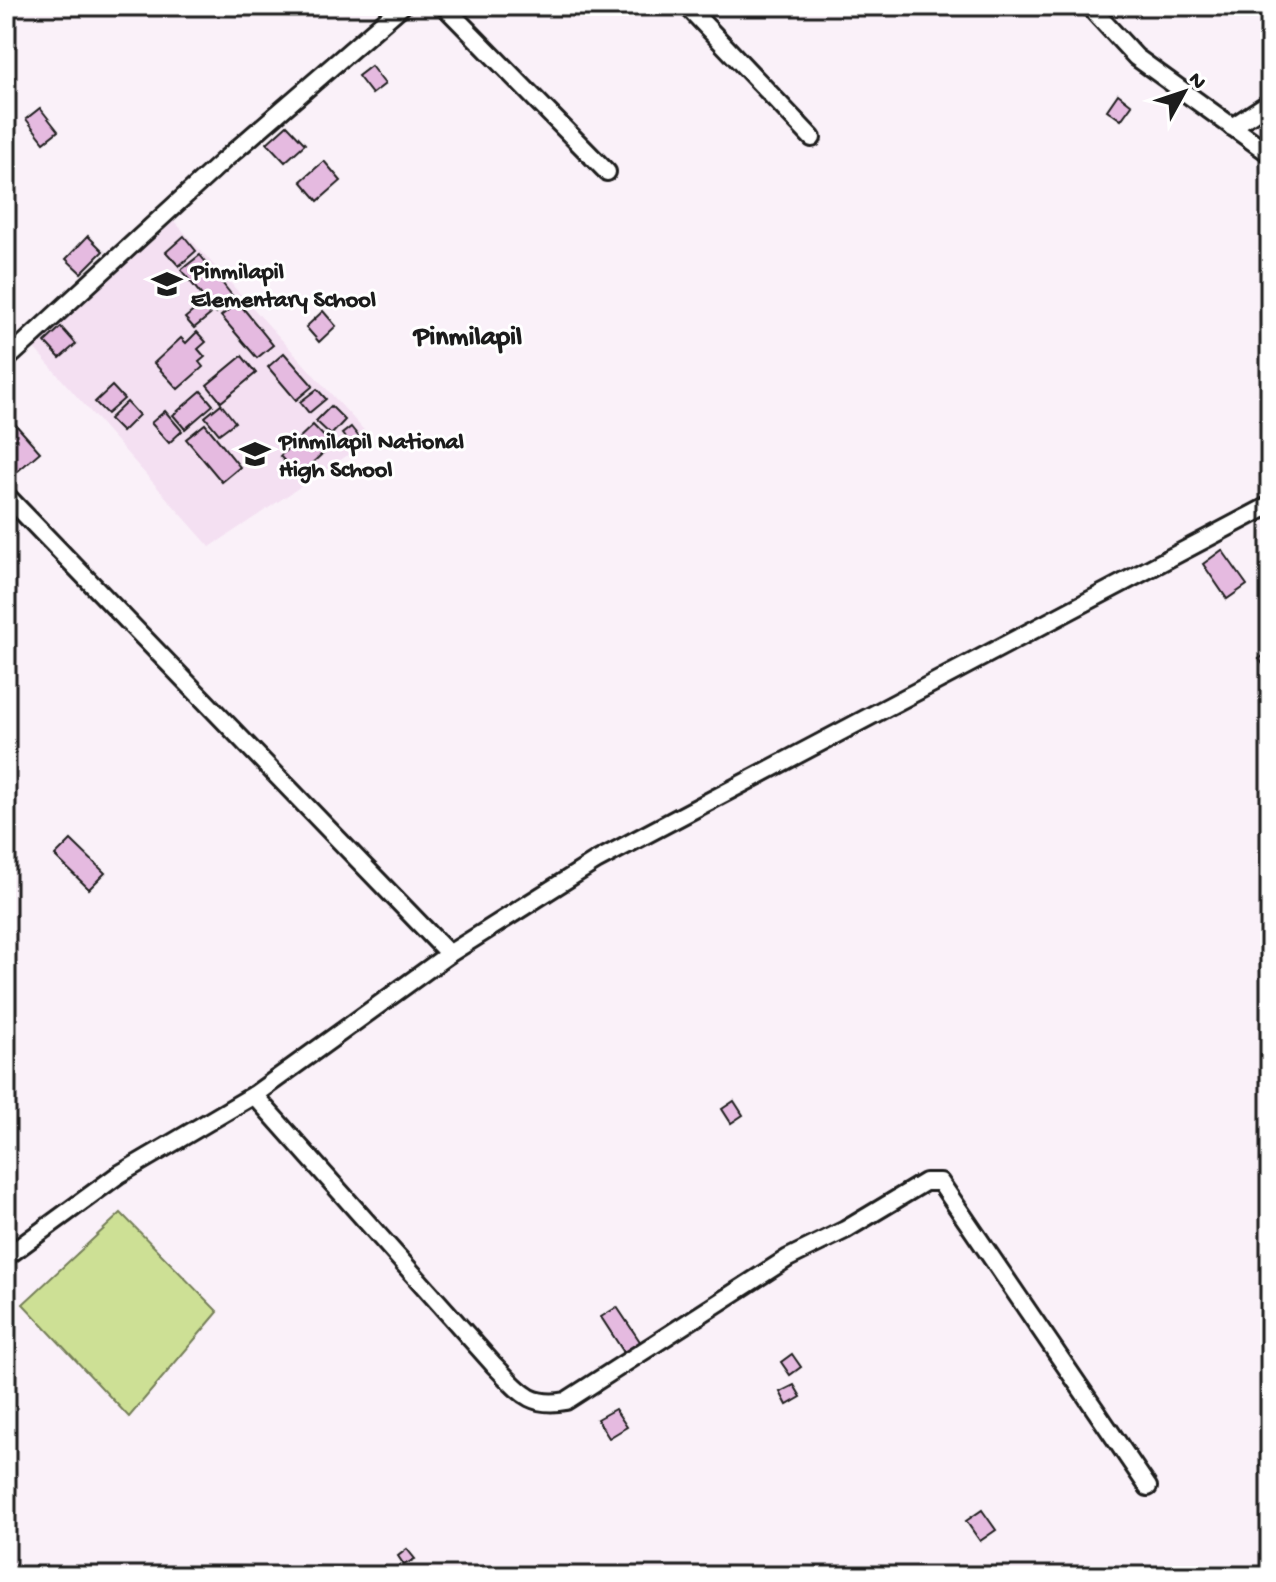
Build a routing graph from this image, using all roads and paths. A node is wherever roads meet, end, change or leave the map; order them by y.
1 (402, 6) edge
2 (444, 6) edge
3 (687, 6) edge
4 (1089, 6) edge
5 (1270, 102) edge
6 (1232, 127) junction
7 (812, 138) dead end
8 (1270, 154) edge
9 (607, 172) dead end
10 (6, 360) edge
11 (6, 495) edge
12 (1270, 505) edge
13 (449, 954) junction
14 (254, 1095) junction
15 (6, 1257) edge
16 (1148, 1487) dead end

1 - 10 street
2 - 9 street
3 - 7 street
4 - 6 street
5 - 6 street
6 - 8 street
11 - 13 street
12 - 13 street
13 - 14 street
14 - 15 street
14 - 16 street

